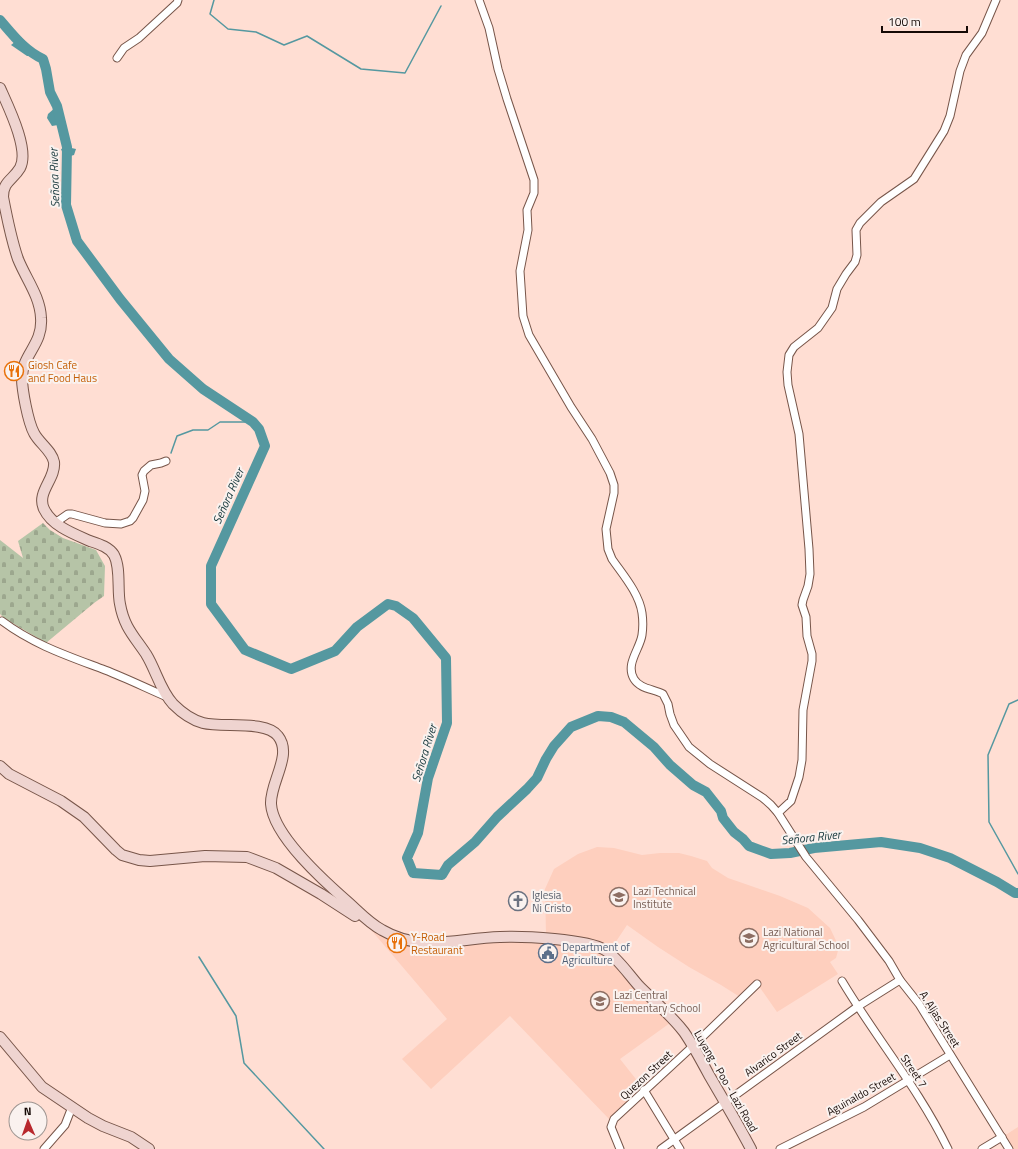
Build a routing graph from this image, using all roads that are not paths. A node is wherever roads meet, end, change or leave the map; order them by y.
1 (178, 0) edge
2 (480, 0) edge
3 (996, 0) edge
4 (117, 58) dead end
5 (0, 88) edge
6 (166, 461) dead end
7 (55, 523) junction
8 (2, 621) dead end
9 (167, 697) junction
10 (0, 766) edge
11 (778, 813) junction
12 (366, 918) junction
13 (900, 980) junction
14 (842, 981) dead end
15 (757, 984) dead end
16 (857, 1007) junction
17 (0, 1037) edge
18 (693, 1046) junction
19 (950, 1055) junction
20 (908, 1080) junction
21 (644, 1090) junction
22 (725, 1103) junction
23 (72, 1107) junction
24 (1002, 1137) junction
25 (675, 1139) junction
26 (44, 1149) edge
27 (149, 1149) edge
28 (620, 1149) edge
29 (661, 1149) edge
30 (680, 1149) edge
31 (751, 1149) edge
32 (780, 1149) edge
33 (948, 1149) edge
34 (982, 1149) edge
35 (1009, 1149) edge

1 - 4 street
2 - 11 street, A. Aljas Street
3 - 11 street
5 - 7 main road, Luyang - Poo - Lazi Road
6 - 7 street
7 - 9 main road, Luyang - Poo - Lazi Road
8 - 9 street
9 - 12 main road, Luyang - Poo - Lazi Road
10 - 12 main road
11 - 13 street, A. Aljas Street
12 - 18 main road, Luyang - Poo - Lazi Road
13 - 16 street, Alvarico Street
13 - 19 street, A. Aljas Street
14 - 16 street, Street 7
15 - 18 street, Quezon Street
16 - 20 street, Street 7
16 - 22 street, Alvarico Street
17 - 23 main road
18 - 21 street, Quezon Street
18 - 22 main road, Luyang - Poo - Lazi Road
19 - 20 street, Aguinaldo Street
19 - 24 street, A. Aljas Street
20 - 32 street, Aguinaldo Street
20 - 33 street, Street 7
21 - 25 street
21 - 28 street, Quezon Street
22 - 25 street, Alvarico Street
22 - 31 main road, Luyang - Poo - Lazi Road
23 - 26 street
23 - 27 main road
24 - 34 street
24 - 35 street, A. Aljas Street
25 - 29 street, Alvarico Street
25 - 30 street

